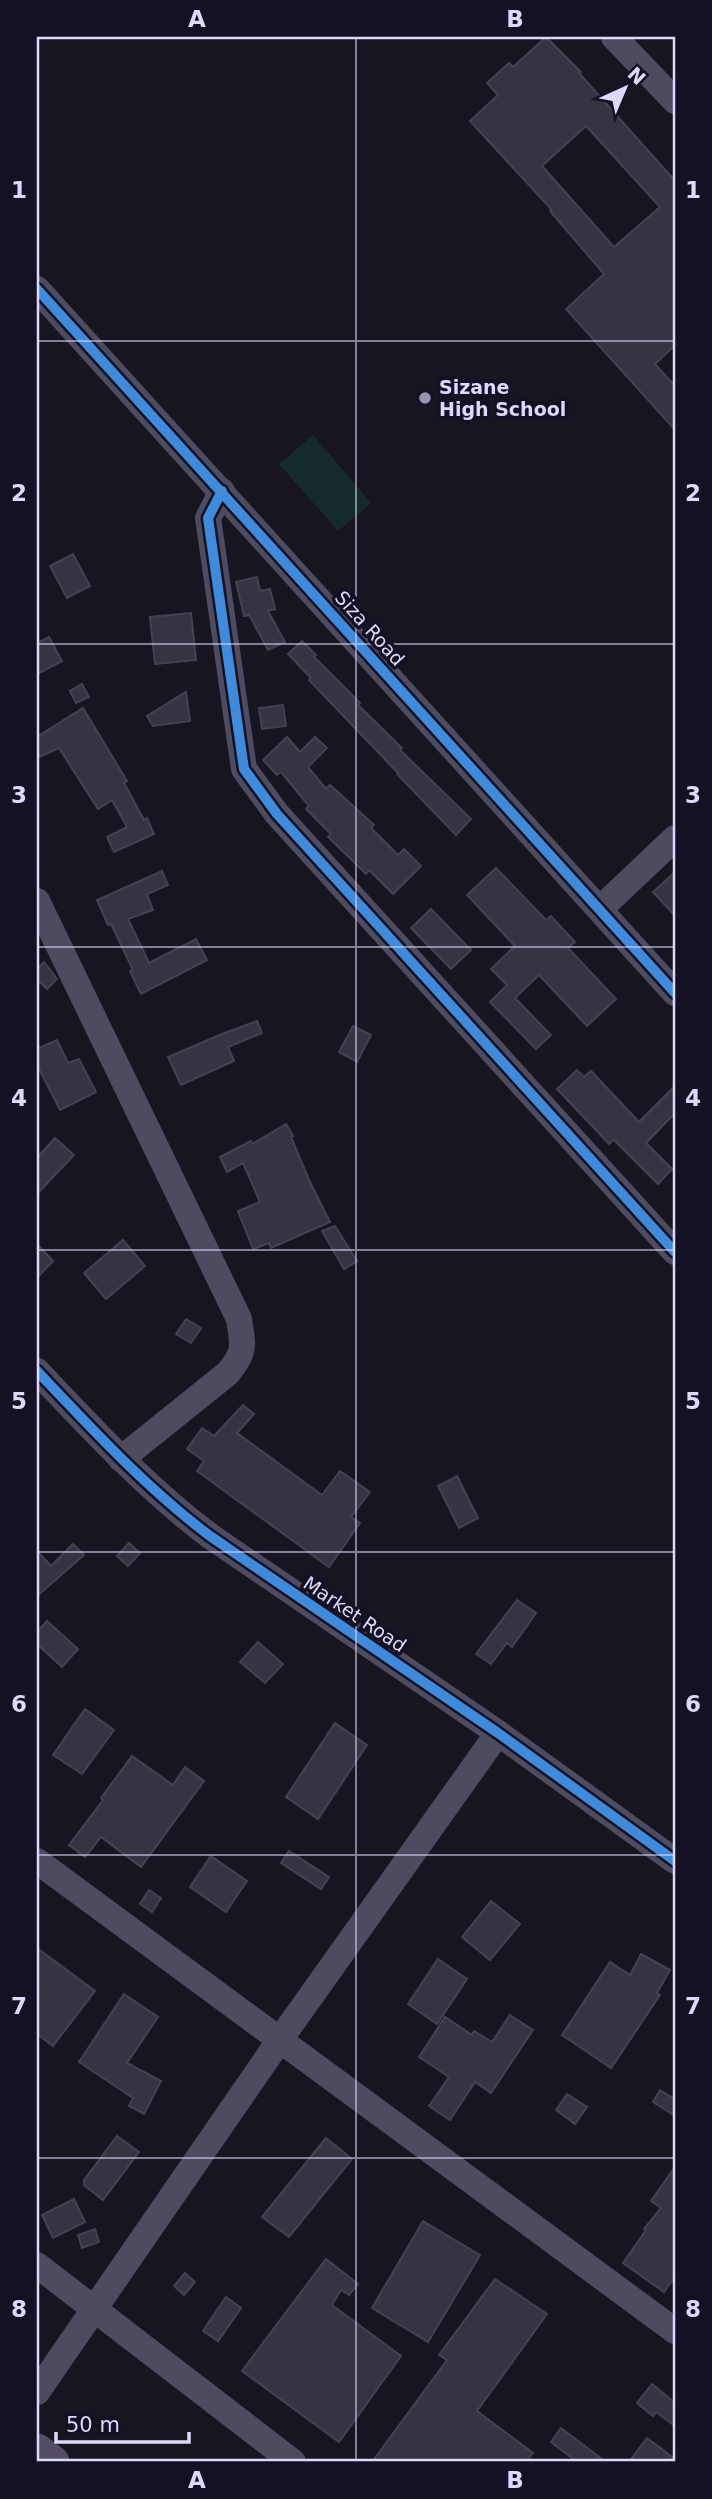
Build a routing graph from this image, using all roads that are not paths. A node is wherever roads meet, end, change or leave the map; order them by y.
1 (624, 40) edge
2 (675, 101) edge
3 (37, 289) edge
4 (222, 491) junction
5 (675, 838) edge
6 (37, 901) edge
7 (600, 909) junction
8 (675, 993) edge
9 (675, 1252) edge
10 (37, 1371) edge
11 (121, 1459) junction
12 (498, 1733) junction
13 (37, 1861) edge
14 (675, 1861) edge
15 (279, 2041) junction
16 (37, 2265) edge
17 (93, 2308) junction
18 (675, 2331) edge
19 (37, 2392) edge
20 (37, 2450) edge
21 (53, 2462) edge
22 (293, 2462) edge

1 - 2 street
3 - 4 street, Siza Road
4 - 7 street, Siza Road
4 - 9 street
5 - 7 street
6 - 11 street
7 - 8 street, Siza Road
10 - 11 street, Market Road
11 - 12 street, Market Road
12 - 14 street, Market Road
12 - 15 street
13 - 15 street
15 - 17 street
15 - 18 street
16 - 17 street
17 - 19 street
17 - 22 street
20 - 21 main road

